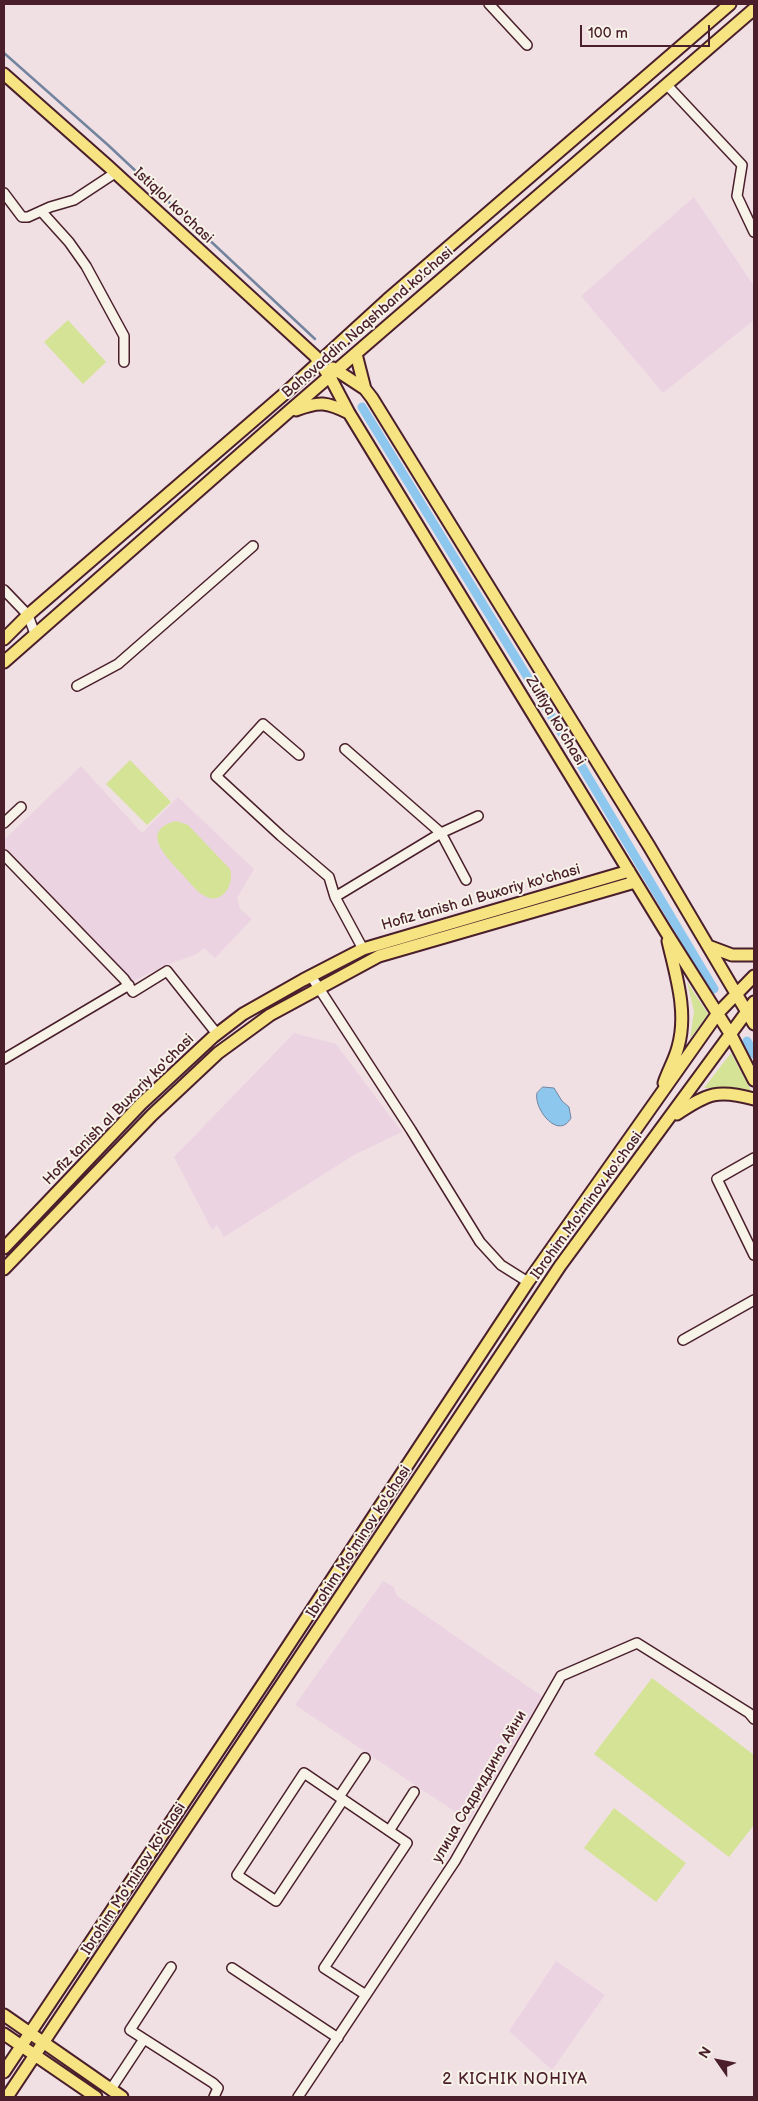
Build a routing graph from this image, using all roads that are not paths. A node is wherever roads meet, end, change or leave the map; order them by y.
1 (489, 4) edge
2 (730, 4) edge
3 (754, 9) edge
4 (527, 46) dead end
5 (5, 78) edge
6 (668, 85) junction
7 (116, 173) junction
8 (4, 193) edge
9 (41, 211) junction
10 (754, 232) edge
11 (356, 354) junction
12 (124, 362) dead end
13 (320, 362) junction
14 (334, 374) junction
15 (365, 389) junction
16 (287, 413) junction
17 (349, 414) junction
18 (254, 546) dead end
19 (4, 590) edge
20 (28, 615) junction
21 (35, 634) junction
22 (4, 639) edge
23 (4, 662) edge
24 (77, 686) dead end
25 (345, 748) dead end
26 (299, 755) dead end
27 (21, 807) dead end
28 (478, 816) dead end
29 (4, 823) edge
30 (441, 833) junction
31 (4, 855) edge
32 (629, 872) junction
33 (466, 880) dead end
34 (636, 882) junction
35 (335, 896) junction
36 (666, 932) junction
37 (708, 946) junction
38 (371, 950) junction
39 (754, 956) edge
40 (311, 976) junction
41 (754, 976) edge
42 (129, 985) junction
43 (319, 989) junction
44 (737, 992) junction
45 (751, 1007) edge
46 (718, 1013) junction
47 (754, 1024) edge
48 (217, 1034) junction
49 (731, 1035) junction
50 (4, 1059) edge
51 (754, 1080) edge
52 (754, 1098) edge
53 (656, 1102) junction
54 (669, 1119) junction
55 (754, 1158) edge
56 (4, 1248) edge
57 (754, 1255) edge
58 (546, 1256) junction
59 (560, 1266) junction
60 (4, 1269) edge
61 (528, 1282) junction
62 (754, 1300) edge
63 (683, 1340) dead end
64 (754, 1719) edge
65 (365, 1758) dead end
66 (414, 1792) dead end
67 (341, 1798) junction
68 (389, 1831) junction
69 (171, 1967) dead end
70 (232, 1968) dead end
71 (366, 1995) junction
72 (4, 2015) edge
73 (30, 2033) junction
74 (4, 2034) edge
75 (338, 2038) junction
76 (144, 2040) junction
77 (44, 2043) junction
78 (21, 2046) junction
79 (35, 2056) junction
80 (4, 2072) edge
81 (110, 2089) junction
82 (7, 2097) edge
83 (96, 2097) edge
84 (122, 2097) edge
85 (214, 2097) edge
86 (298, 2097) edge

1 - 4 street
2 - 13 main road, Bahovaddin Naqshband ko'chasi
3 - 6 main road, Bahovaddin Naqshband ko'chasi
5 - 7 main road, Istiqlol ko'chasi
6 - 10 street
6 - 11 main road, Bahovaddin Naqshband ko'chasi
7 - 9 street
7 - 13 main road, Istiqlol ko'chasi
8 - 9 street
9 - 12 street
11 - 14 main road, Bahovaddin Naqshband ko'chasi
11 - 15 main road
13 - 14 main road, Istiqlol ko'chasi
13 - 20 main road, Bahovaddin Naqshband ko'chasi
14 - 15 main road, Zulfiya ko'chasi
14 - 16 main road, Bahovaddin Naqshband ko'chasi
14 - 17 main road, Zulfiya ko'chasi
15 - 37 main road, Zulfiya ko'chasi
16 - 17 main road
16 - 21 main road, Bahovaddin Naqshband ko'chasi
17 - 32 main road, Zulfiya ko'chasi
18 - 24 street
19 - 20 street
20 - 21 street
20 - 22 main road, Bahovaddin Naqshband ko'chasi
21 - 23 main road, Bahovaddin Naqshband ko'chasi
25 - 30 street
26 - 35 street
27 - 29 street
28 - 30 street
30 - 33 street
30 - 35 street
31 - 42 street
32 - 34 main road, Zulfiya ko'chasi
32 - 38 main road, Hofiz tanish al Buxoriy ko'chasi
34 - 36 main road, Zulfiya ko'chasi
34 - 38 main road
35 - 38 street
36 - 46 main road, Zulfiya ko'chasi
36 - 53 main road
37 - 39 main road
37 - 44 main road, Zulfiya ko'chasi
38 - 40 main road, Hofiz tanish al Buxoriy ko'chasi
38 - 43 main road, Hofiz tanish al Buxoriy ko'chasi
40 - 43 street
40 - 48 main road, Hofiz tanish al Buxoriy ko'chasi
41 - 44 main road
42 - 48 street
42 - 50 street
43 - 60 main road, Hofiz tanish al Buxoriy ko'chasi
43 - 61 street
44 - 45 main road, Zulfiya ko'chasi
44 - 46 main road, Ibrohim Mo'minov ko'chasi
45 - 47 main road, Zulfiya ko'chasi
45 - 49 main road, Ibrohim Mo'minov ko'chasi
46 - 49 main road, Zulfiya ko'chasi
46 - 53 main road, Ibrohim Mo'minov ko'chasi
48 - 56 main road, Hofiz tanish al Buxoriy ko'chasi
49 - 51 main road, Zulfiya ko'chasi
49 - 54 main road, Ibrohim Mo'minov ko'chasi
52 - 54 main road
53 - 58 main road, Ibrohim Mo'minov ko'chasi
54 - 59 main road, Ibrohim Mo'minov ko'chasi
55 - 57 street
58 - 59 main road
58 - 61 main road, Ibrohim Mo'minov ko'chasi
59 - 77 main road, Ibrohim Mo'minov ko'chasi
61 - 73 main road, Ibrohim Mo'minov ko'chasi
62 - 63 street
64 - 71 street, улица Садриддина Айни
65 - 67 street
66 - 68 street
67 - 67 street
67 - 68 street
68 - 71 street
69 - 76 street
70 - 75 street
71 - 75 street, улица Садриддина Айни
72 - 73 main road
73 - 77 main road
73 - 78 main road, Ibrohim Mo'minov ko'chasi
74 - 78 main road
75 - 86 street, улица Садриддина Айни
76 - 81 street
76 - 85 street
77 - 79 main road, Ibrohim Mo'minov ko'chasi
77 - 81 main road
78 - 79 main road
78 - 80 main road, Ibrohim Mo'minov ko'chasi
79 - 82 main road, Ibrohim Mo'minov ko'chasi
79 - 83 main road
81 - 84 main road

